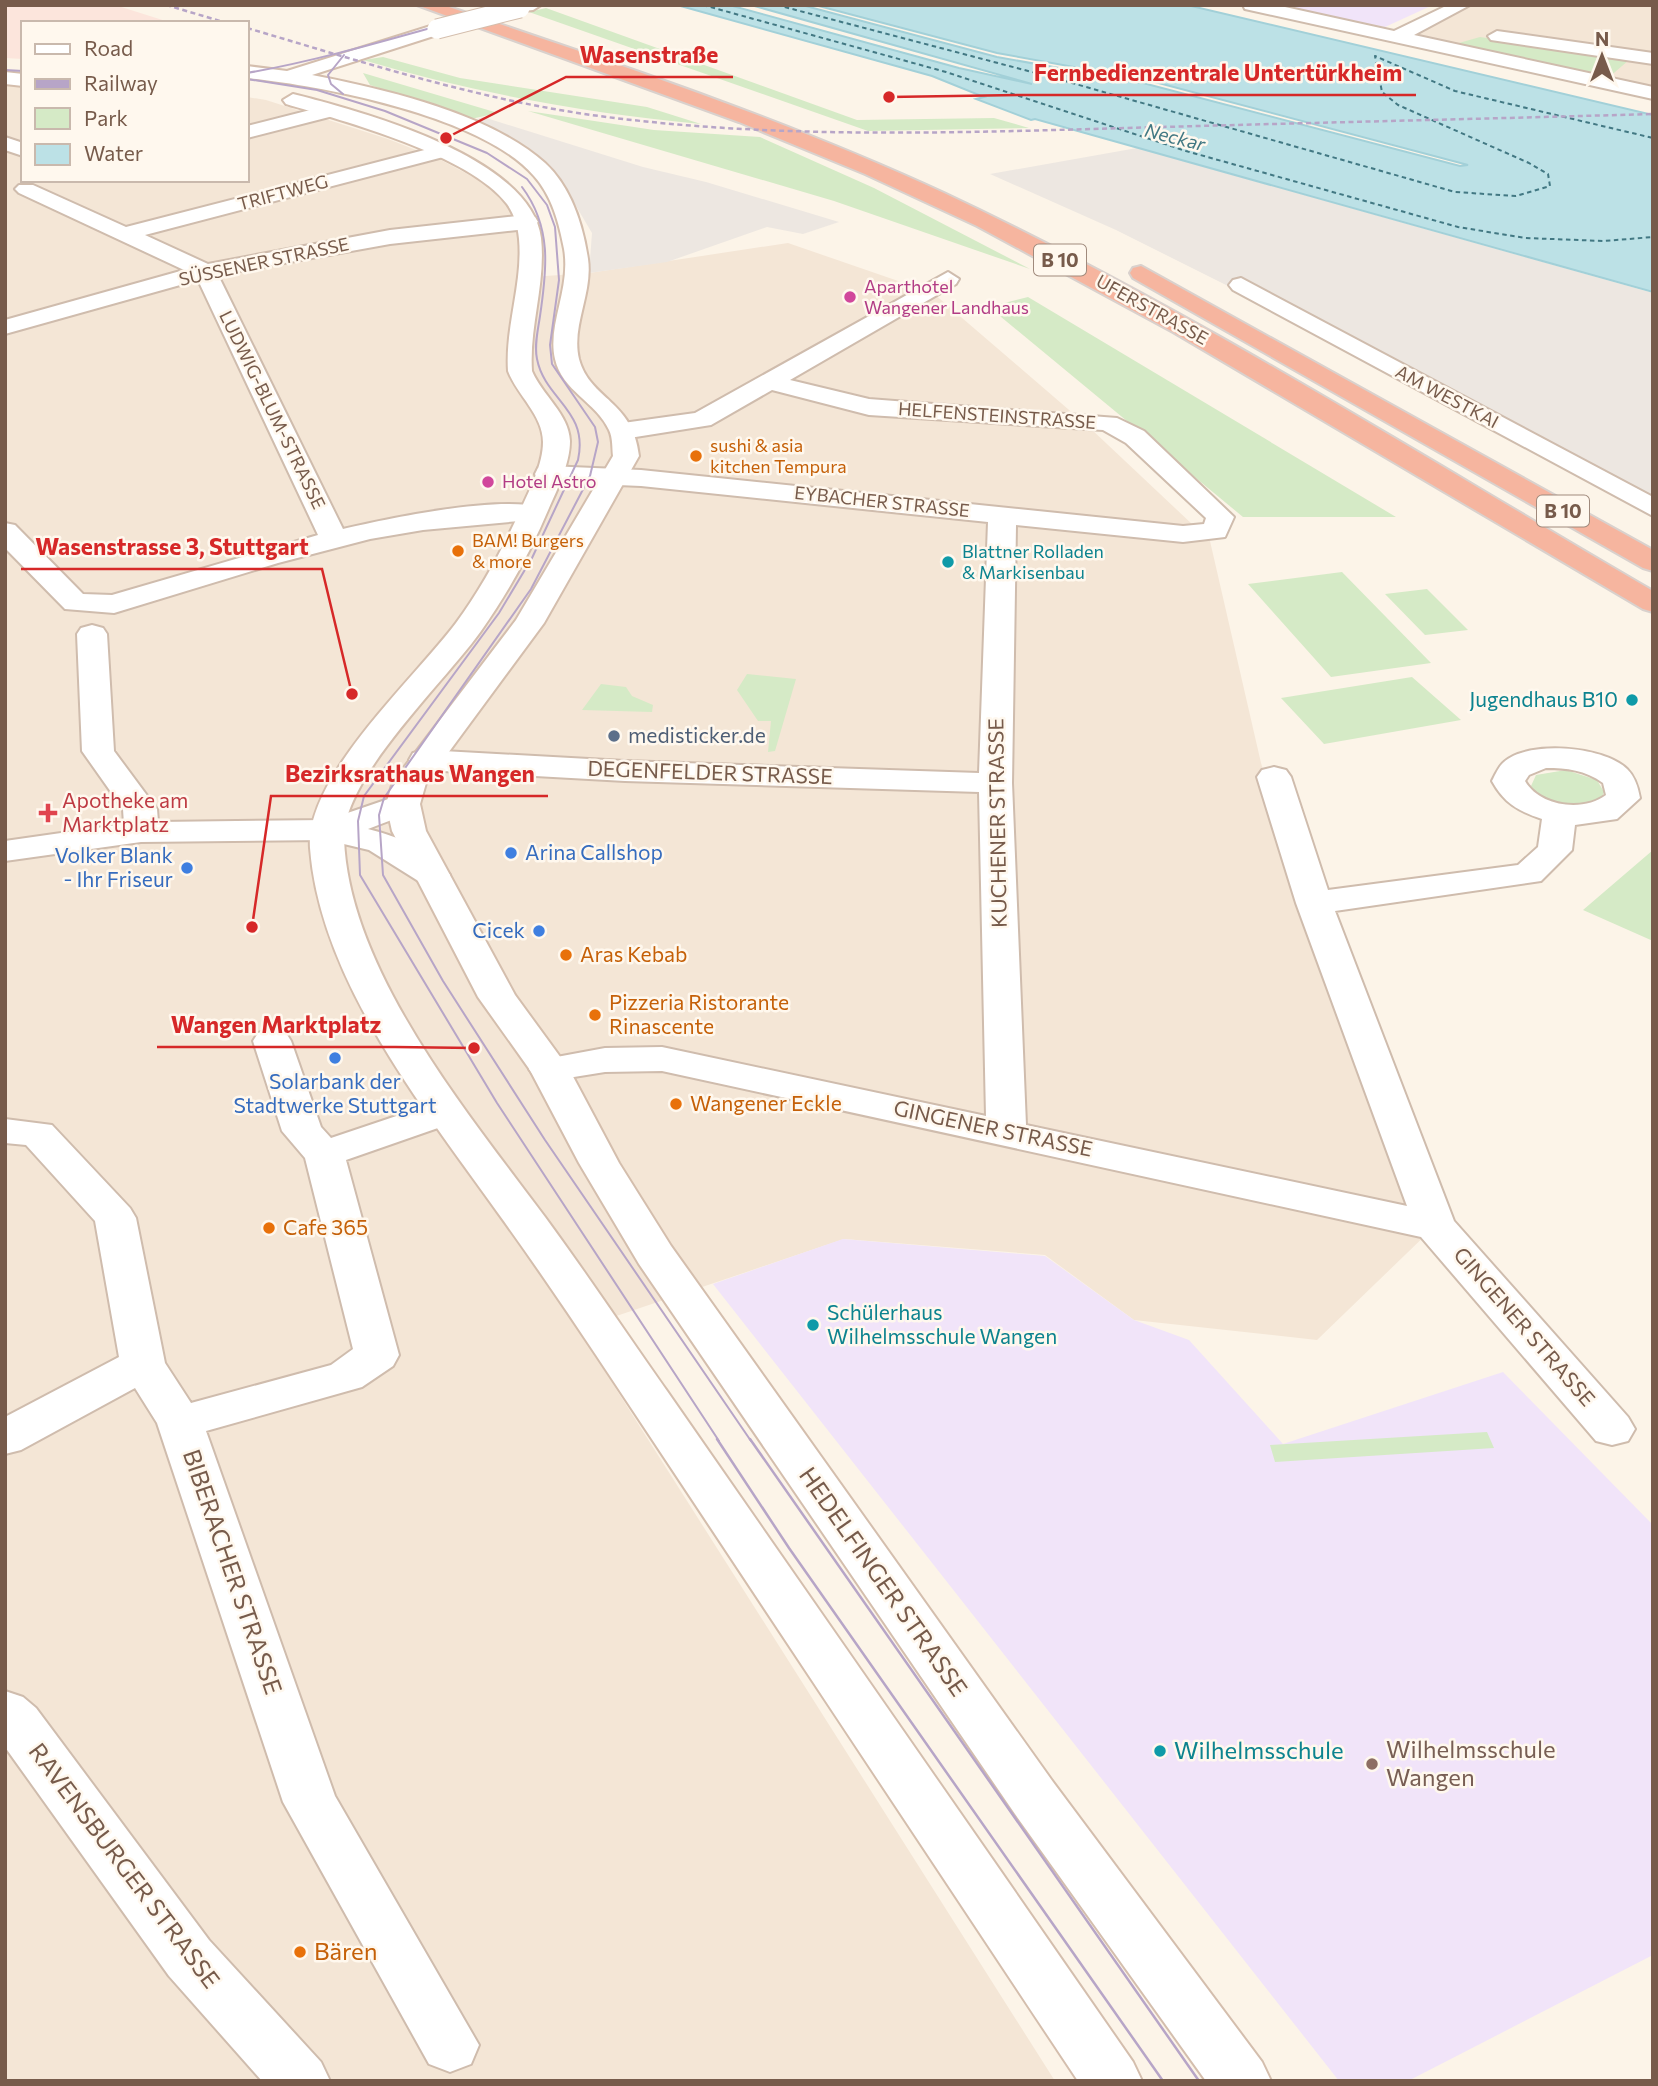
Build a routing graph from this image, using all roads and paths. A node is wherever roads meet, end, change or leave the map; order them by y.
1 (471, 5) edge
2 (478, 5) edge
3 (1251, 5) edge
4 (1462, 5) edge
5 (527, 7) edge
6 (420, 13) edge
7 (368, 33) dead end
8 (1488, 34) dead end
9 (1394, 38) junction
10 (352, 58) junction
11 (1653, 59) edge
12 (248, 63) edge
13 (283, 66) junction
14 (255, 81) edge
15 (364, 93) junction
16 (1653, 93) edge
17 (330, 111) junction
18 (248, 132) edge
19 (440, 152) junction
20 (943, 177) dead end
21 (54, 182) edge
22 (16, 192) edge
23 (527, 222) junction
24 (127, 233) junction
25 (1121, 263) dead end
26 (205, 271) junction
27 (948, 279) dead end
28 (1241, 285) dead end
29 (5, 327) edge
30 (769, 382) junction
31 (623, 431) junction
32 (548, 474) junction
33 (617, 476) junction
34 (1653, 508) edge
35 (531, 513) junction
36 (1002, 514) junction
37 (5, 531) edge
38 (1215, 531) joint
39 (333, 537) junction
40 (1653, 562) edge
41 (1653, 603) edge
42 (93, 620) junction
43 (425, 760) junction
44 (1274, 777) dead end
45 (995, 783) junction
46 (402, 804) junction
47 (1560, 814) dead end
48 (327, 830) junction
49 (141, 832) junction
50 (5, 851) edge
51 (432, 875) junction
52 (1314, 903) junction
53 (272, 1041) dead end
54 (549, 1069) junction
55 (444, 1112) junction
56 (5, 1130) edge
57 (1006, 1132) junction
58 (324, 1154) junction
59 (1435, 1226) junction
60 (143, 1364) junction
61 (180, 1422) junction
62 (1612, 1429) dead end
63 (5, 1438) edge
64 (5, 1712) edge
65 (450, 2045) dead end
66 (300, 2081) edge
67 (1112, 2081) edge
68 (1241, 2081) edge

1 - 20 highway
2 - 6 street
3 - 9 street
4 - 9 street
5 - 10 street, bridge
6 - 7 street
6 - 41 highway, UFERSTRASSE / B 10
8 - 11 street
9 - 16 street
10 - 13 street
10 - 15 street
12 - 13 street
13 - 14 street
13 - 15 street
14 - 17 street
15 - 31 street
17 - 18 street
17 - 19 street
19 - 23 street
19 - 24 street, TRIFTWEG
21 - 22 street
22 - 24 street
23 - 26 street, SÜSSENER STRASSE
23 - 32 street
24 - 26 street
25 - 40 highway, UFERSTRASSE / B 10
26 - 29 street, SÜSSENER STRASSE
26 - 39 street, LUDWIG-BLUM-STRASSE
27 - 30 street
28 - 34 street, AM WESTKAI
30 - 31 street
30 - 38 street, HELFENSTEINSTRASSE
31 - 33 street
32 - 33 street, EYBACHER STRASSE
32 - 35 street
33 - 36 street, EYBACHER STRASSE
33 - 43 street
35 - 39 street
35 - 48 street
36 - 38 street, EYBACHER STRASSE
36 - 45 street, KUCHENER STRASSE
37 - 42 street
39 - 42 street
42 - 49 street
43 - 45 street, DEGENFELDER STRASSE
43 - 46 street
44 - 52 street, GINGENER STRASSE
45 - 57 street, KUCHENER STRASSE
46 - 48 street
46 - 51 street, HEDELFINGER STRASSE
47 - 52 street
48 - 49 street
48 - 51 street
48 - 55 street
49 - 50 street
51 - 54 street, HEDELFINGER STRASSE
52 - 59 street, GINGENER STRASSE
53 - 58 street
54 - 57 street, GINGENER STRASSE
54 - 68 street, HEDELFINGER STRASSE
55 - 58 street
55 - 67 street
56 - 60 street, BIBERACHER STRASSE
57 - 59 street, GINGENER STRASSE
58 - 61 street
59 - 62 street, GINGENER STRASSE
60 - 61 street, BIBERACHER STRASSE
60 - 63 street
61 - 65 street, BIBERACHER STRASSE
64 - 66 street, RAVENSBURGER STRASSE

